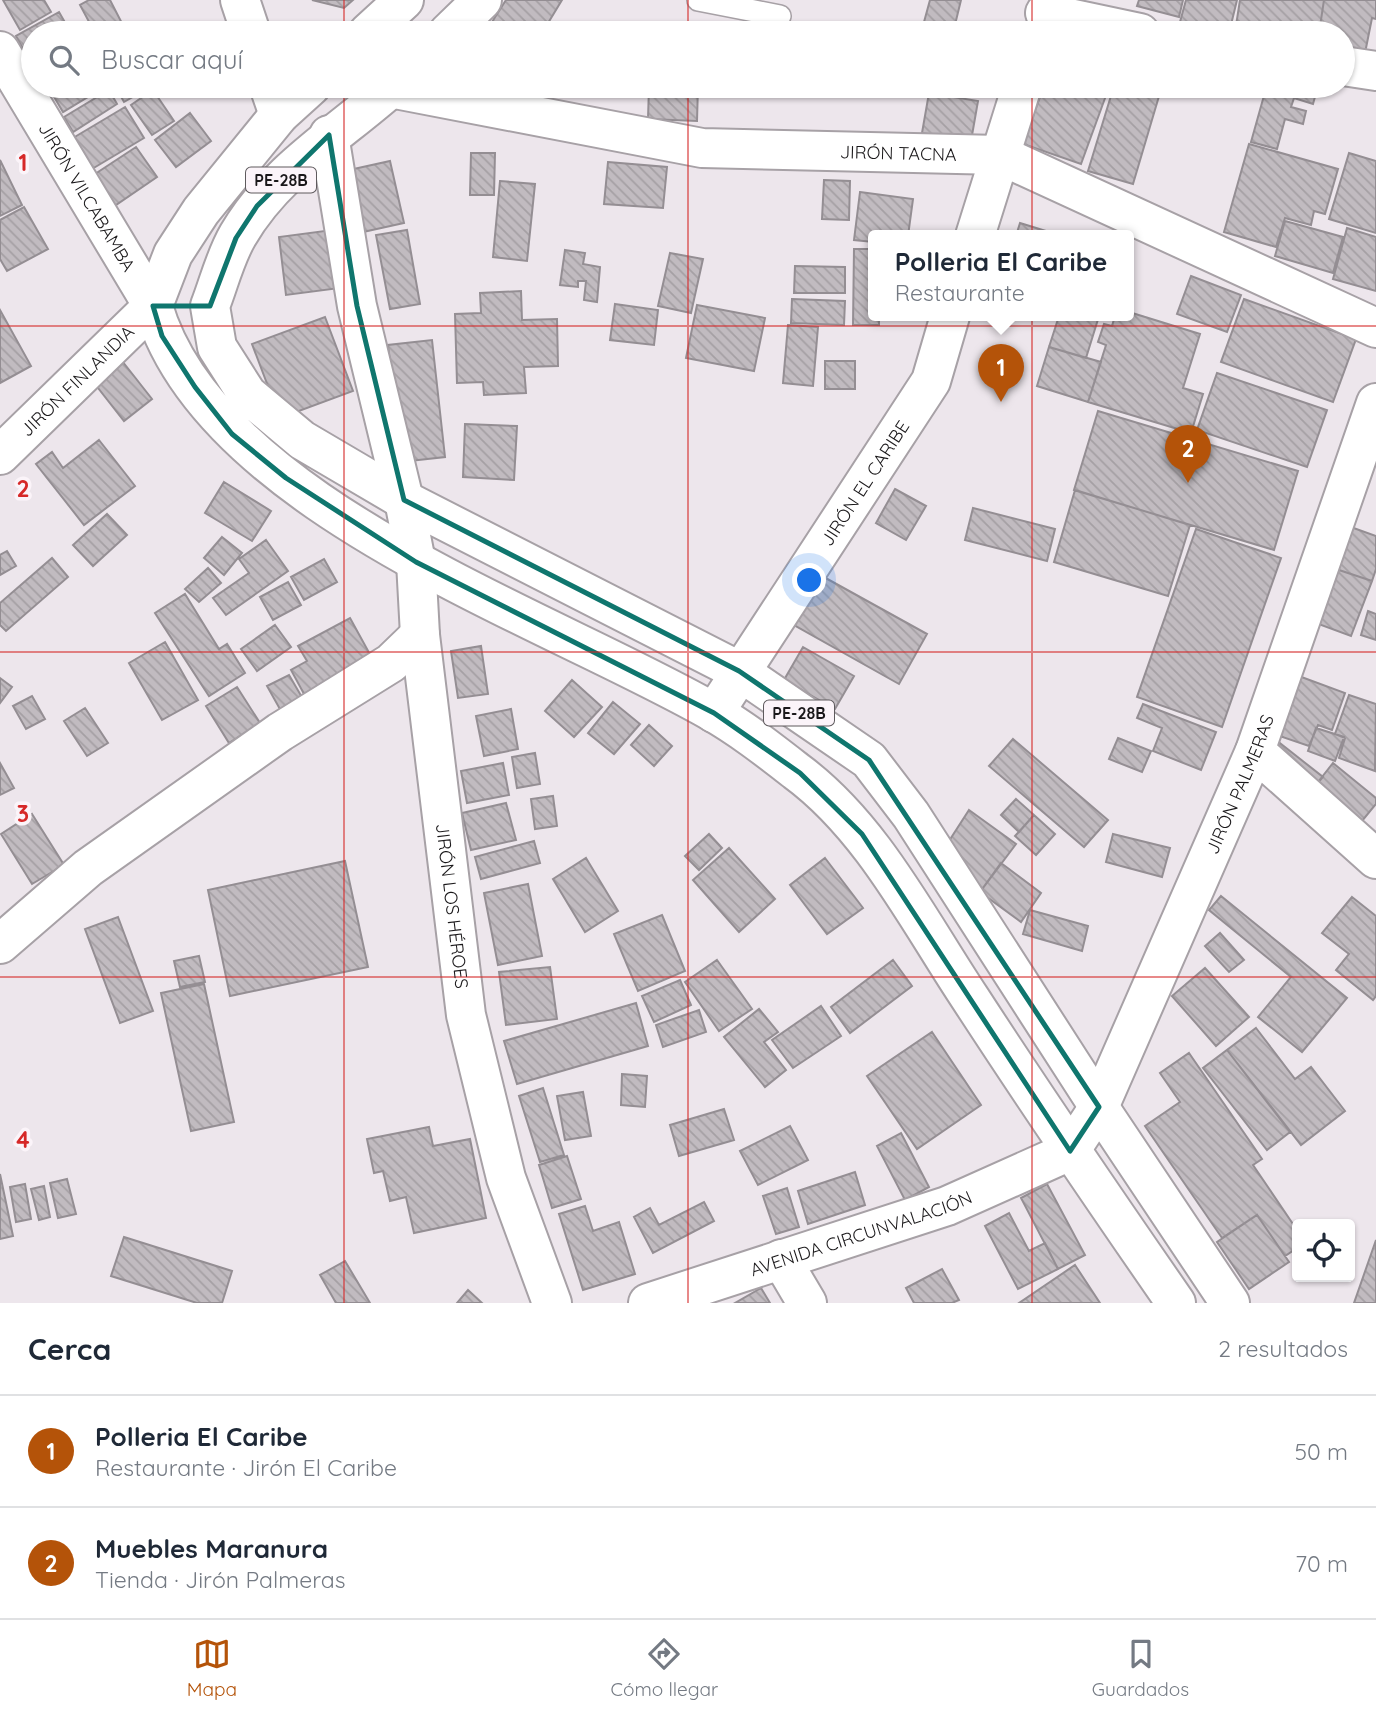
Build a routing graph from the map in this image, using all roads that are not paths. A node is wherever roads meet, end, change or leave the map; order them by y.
1 (240, 0) edge
2 (404, 0) edge
3 (482, 0) edge
4 (698, 0) edge
5 (1044, 15) edge
6 (780, 16) dead end
7 (247, 21) edge
8 (381, 21) edge
9 (460, 21) edge
10 (1076, 21) edge
11 (0, 51) edge
12 (1355, 68) edge
13 (1376, 71) edge
14 (21, 86) edge
15 (28, 98) edge
16 (377, 98) edge
17 (447, 98) edge
18 (1018, 98) edge
19 (274, 100) edge
20 (329, 135) junction
21 (999, 155) junction
22 (977, 230) edge
23 (153, 306) junction
24 (210, 306) junction
25 (948, 321) edge
26 (1376, 328) edge
27 (1376, 402) edge
28 (0, 455) edge
29 (404, 500) junction
30 (416, 562) junction
31 (420, 635) junction
32 (739, 671) junction
33 (714, 713) junction
34 (1255, 751) junction
35 (1376, 859) edge
36 (0, 944) edge
37 (1099, 1107) junction
38 (1070, 1151) junction
39 (782, 1259) junction
40 (552, 1303) edge
41 (648, 1303) edge
42 (807, 1303) edge
43 (1176, 1303) edge
44 (1230, 1303) edge

1 - 7 main road
2 - 8 main road
3 - 9 main road
4 - 6 lane
5 - 10 main road
11 - 14 main road, JIRÓN VILCABAMBA
12 - 13 main road
15 - 23 main road, JIRÓN VILCABAMBA
16 - 20 main road, PE-28B
17 - 21 main road, JIRÓN TACNA
18 - 21 main road
19 - 23 main road, PE-28B
20 - 24 main road, PE-28B
20 - 29 main road, JIRÓN LOS HÉROES
21 - 22 main road
21 - 26 main road, JIRÓN TACNA
23 - 24 main road
23 - 28 main road, JIRÓN FINLANDIA
23 - 30 main road, PE-28B
24 - 29 main road, PE-28B
25 - 32 main road, JIRÓN EL CARIBE
27 - 34 main road, JIRÓN PALMERAS
29 - 30 main road, JIRÓN LOS HÉROES
29 - 32 main road, PE-28B
30 - 31 main road, JIRÓN LOS HÉROES
30 - 33 main road, PE-28B
31 - 36 main road
31 - 40 main road, JIRÓN LOS HÉROES
32 - 33 main road, JIRÓN EL CARIBE
32 - 37 main road, PE-28B
33 - 38 main road, PE-28B
34 - 35 main road
34 - 37 main road, JIRÓN PALMERAS
37 - 38 main road, JIRÓN PALMERAS
37 - 44 main road, PE-28B
38 - 39 main road, AVENIDA CIRCUNVALACIÓN
38 - 43 main road, PE-28B
39 - 41 main road, AVENIDA CIRCUNVALACIÓN
39 - 42 main road

